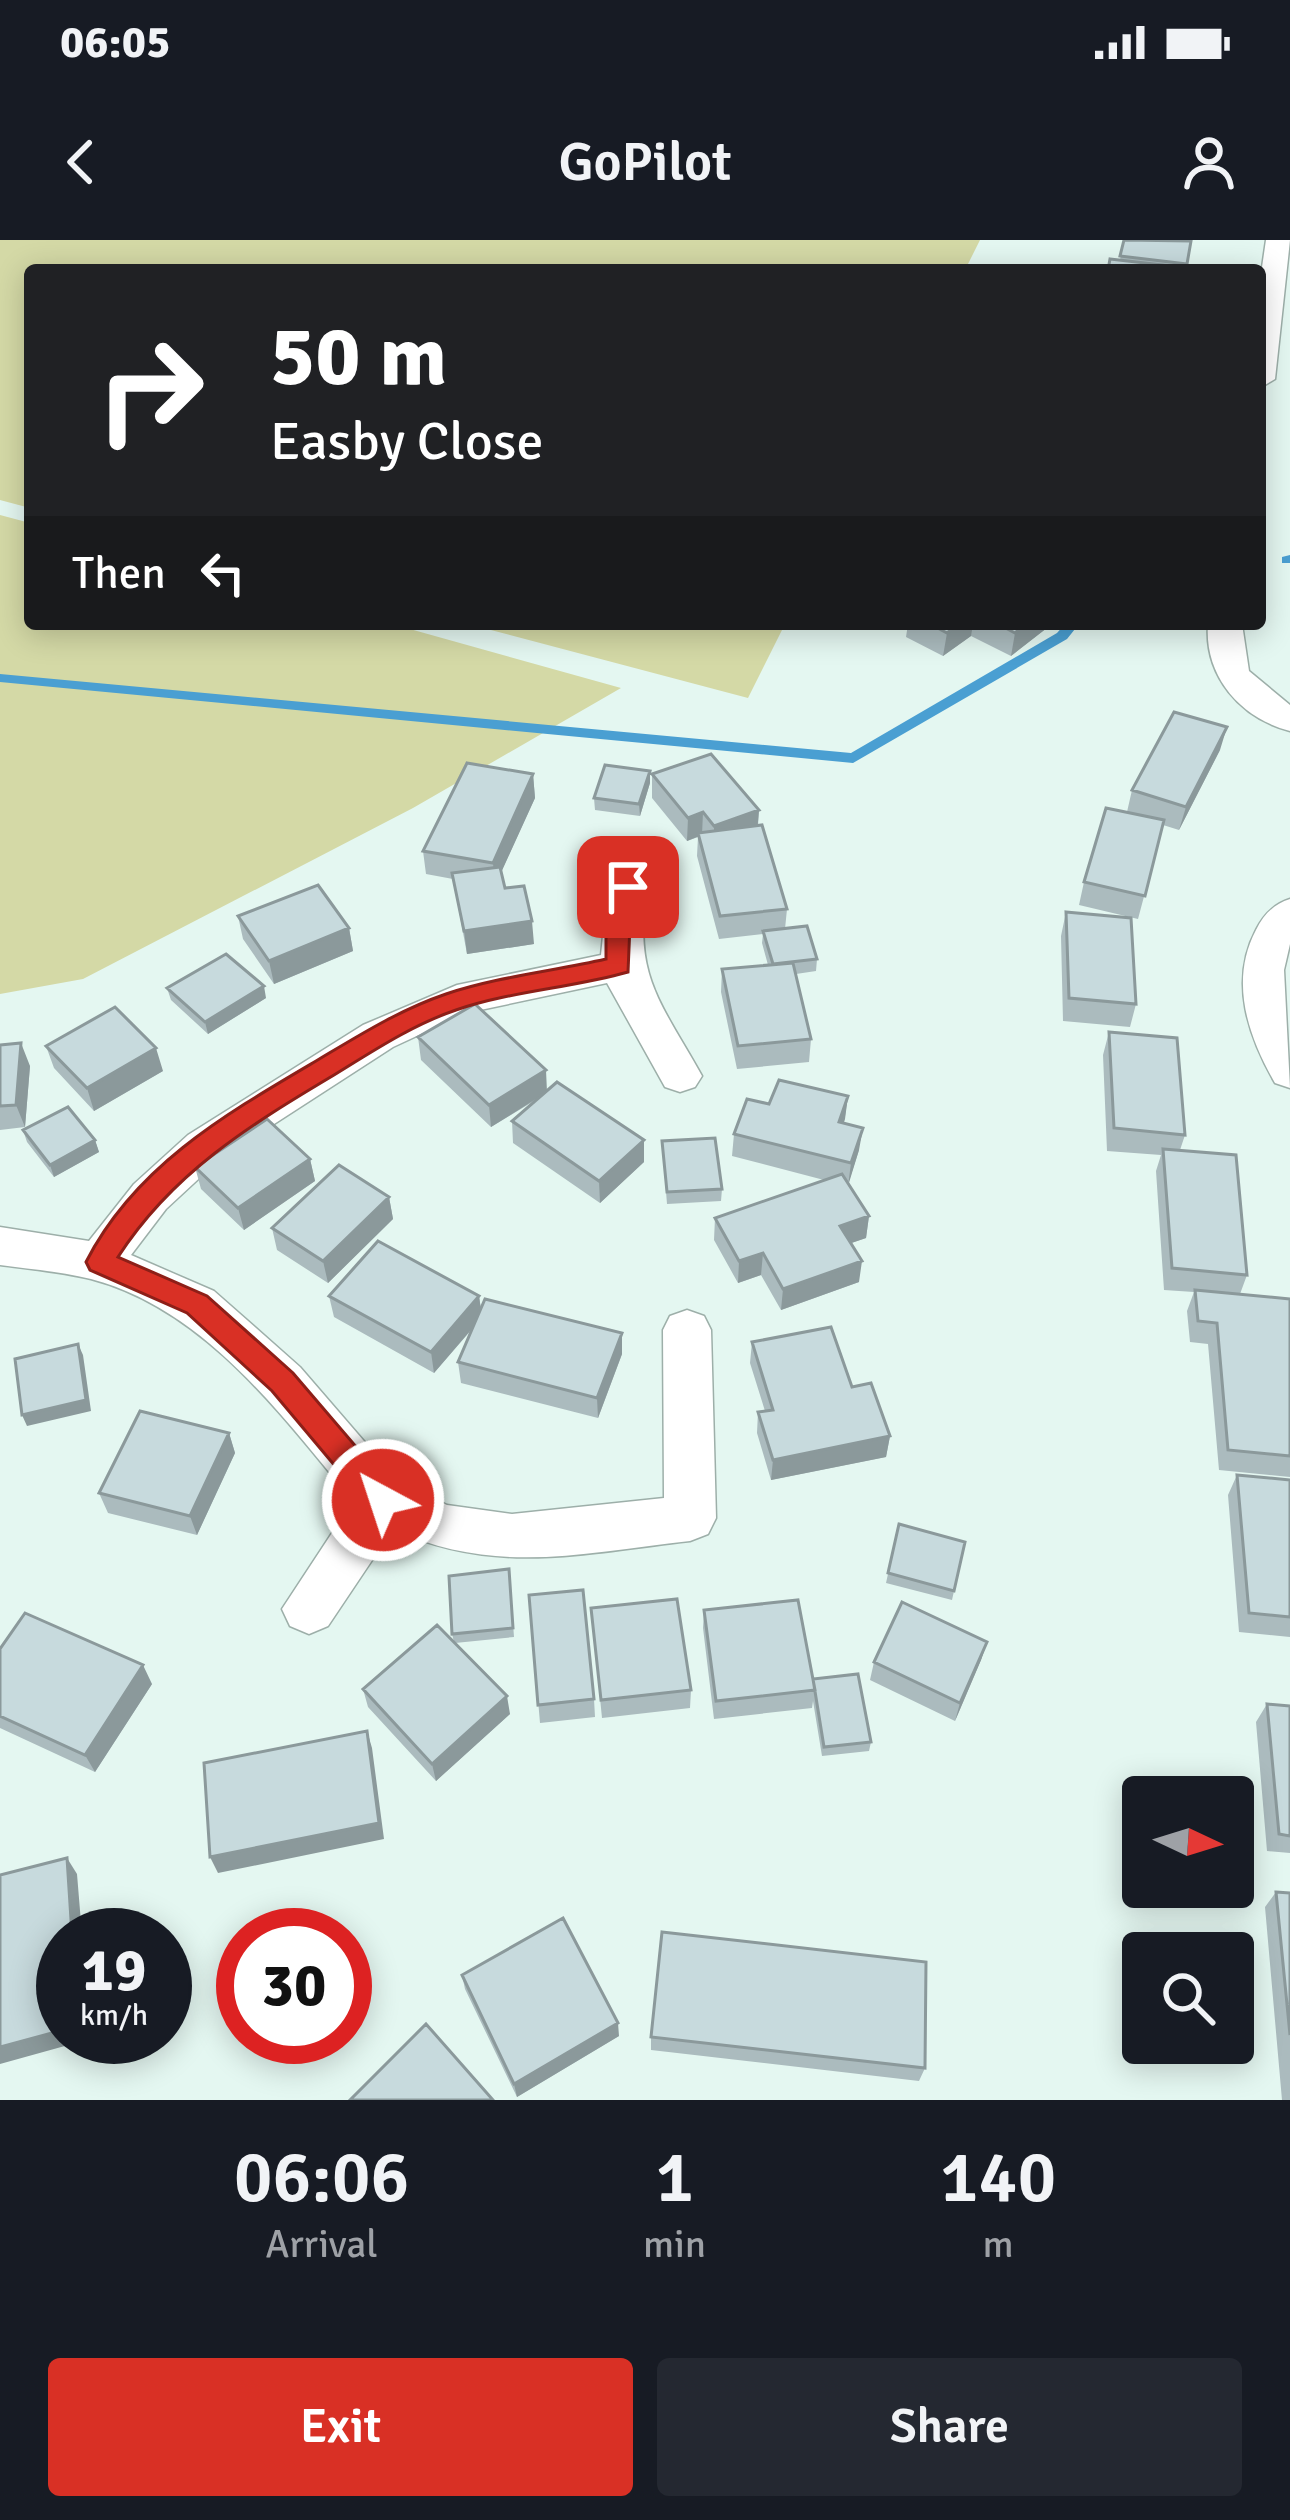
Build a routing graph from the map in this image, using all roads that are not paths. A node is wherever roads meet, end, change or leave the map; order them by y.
1 (1280, 240) edge
2 (1266, 337) edge
3 (1225, 630) edge
4 (1290, 720) edge
5 (628, 887) dead end
6 (1290, 913) edge
7 (619, 966) junction
8 (1290, 1072) edge
9 (680, 1076) dead end
10 (0, 1246) edge
11 (100, 1262) junction
12 (687, 1330) dead end
13 (383, 1500) junction
14 (309, 1609) dead end

1 - 2 street
3 - 4 street
5 - 7 street
6 - 8 street
7 - 9 street
7 - 11 street
10 - 11 street
11 - 13 street
12 - 13 street
13 - 14 street

